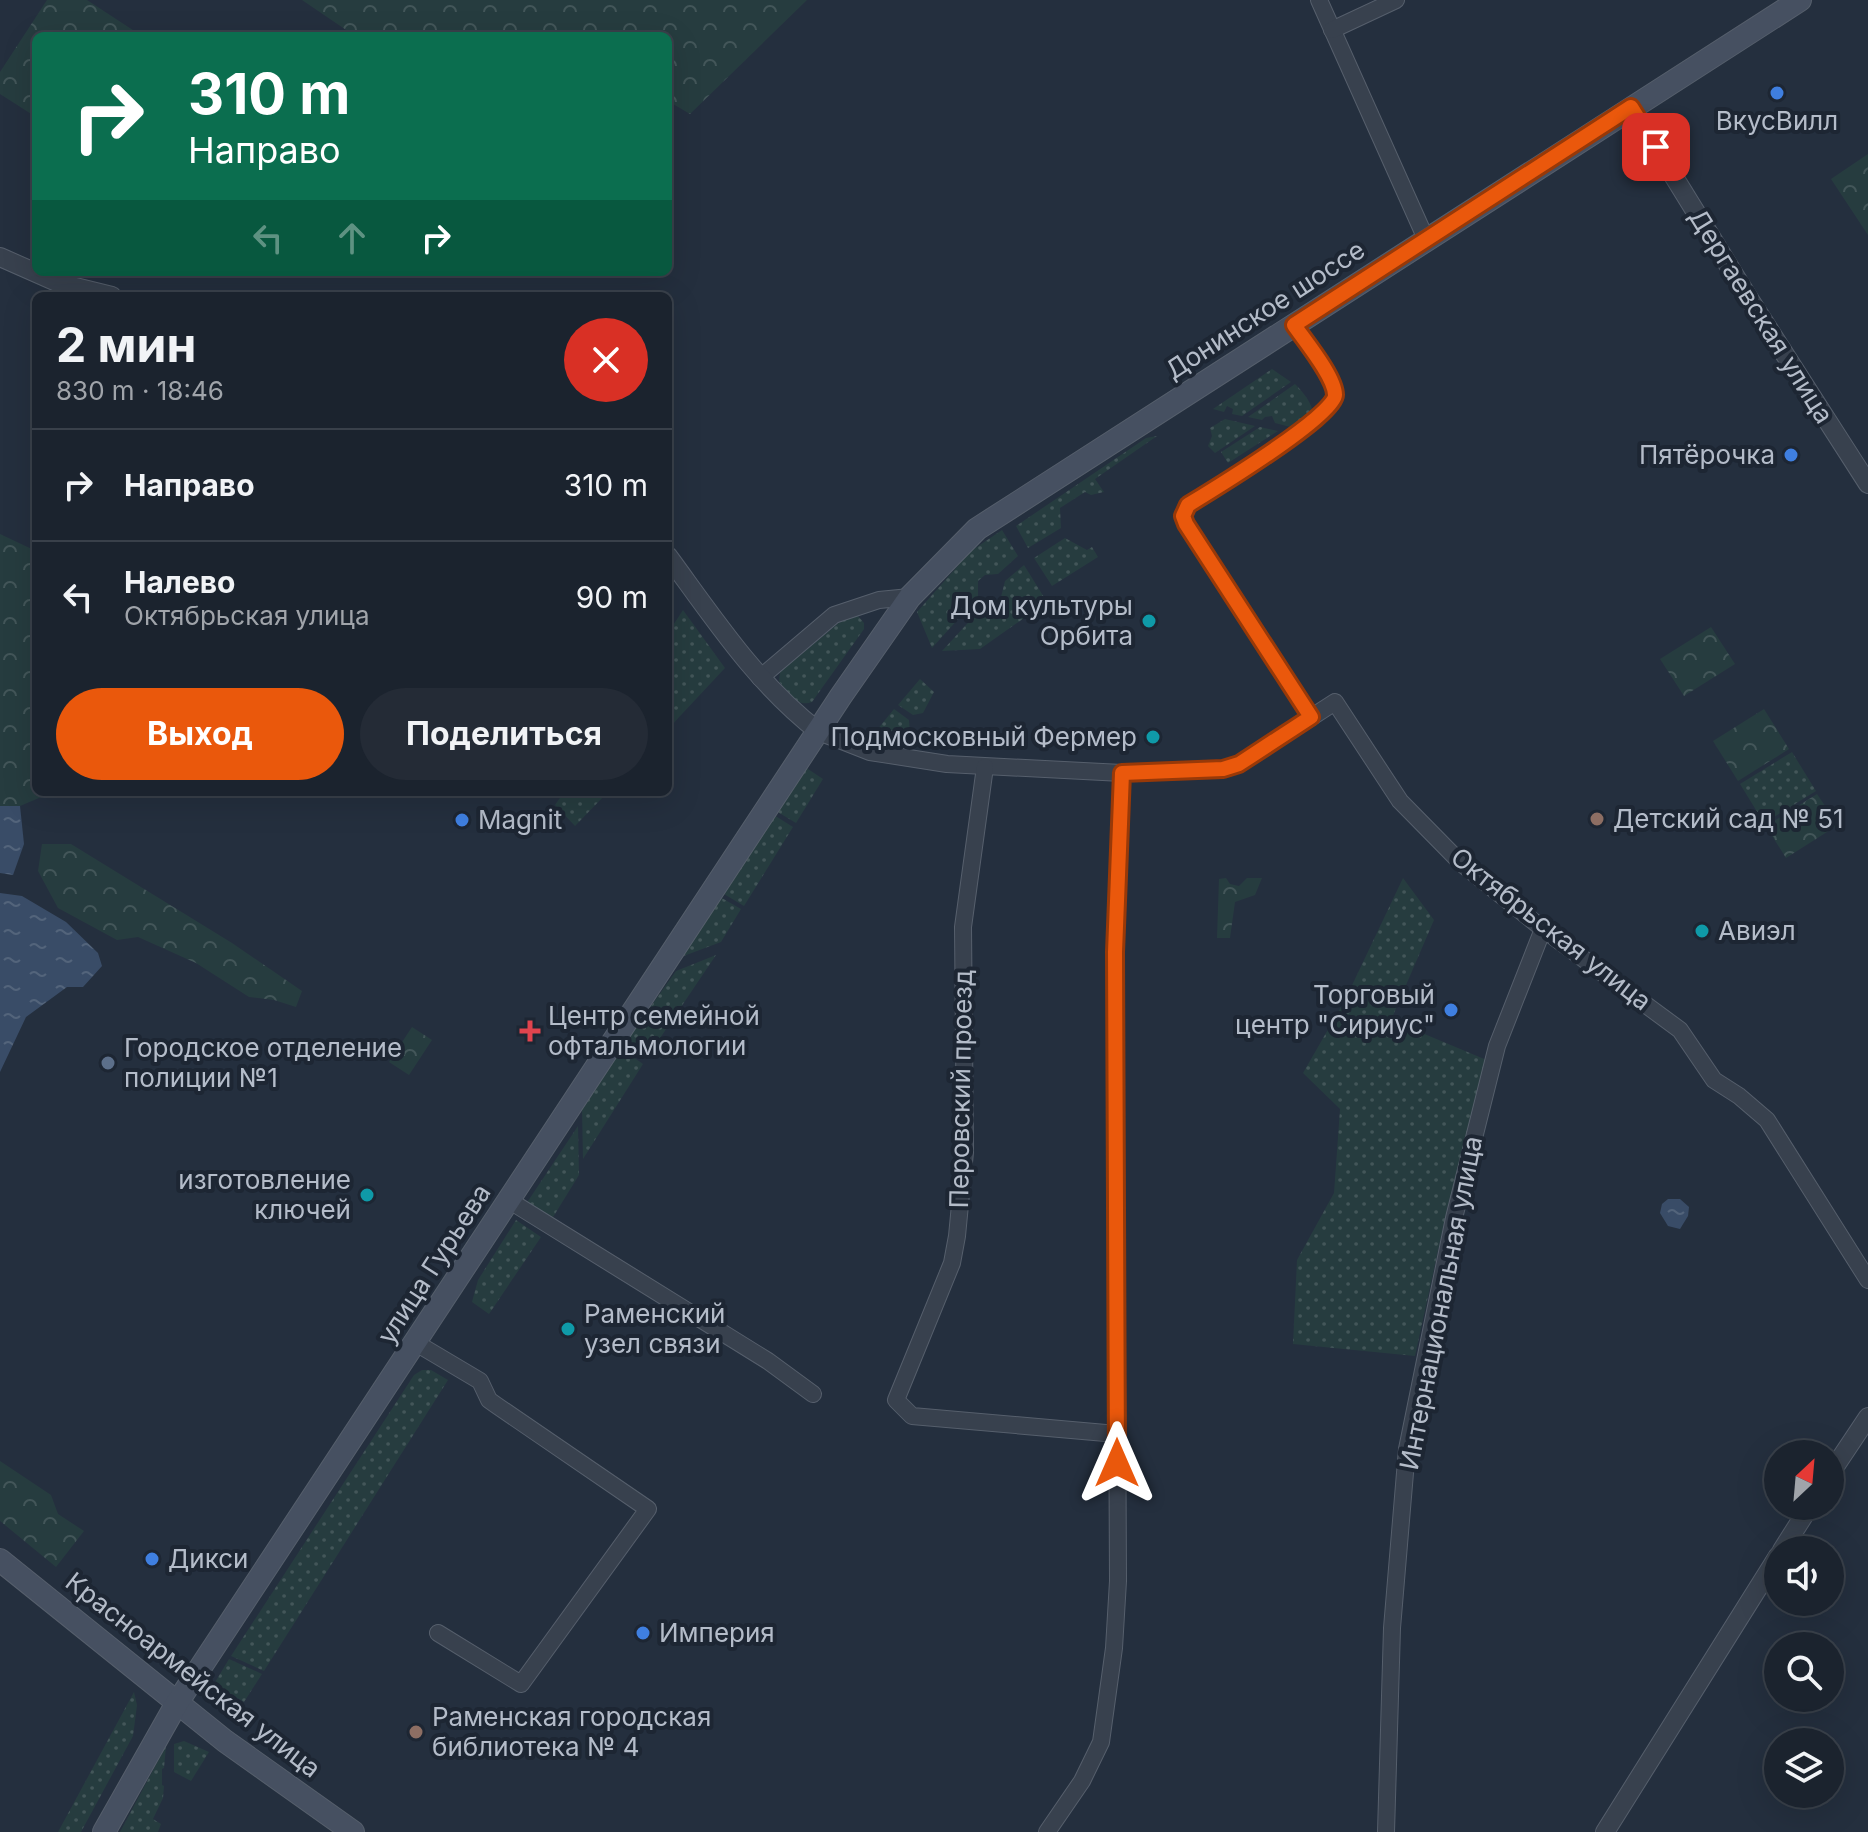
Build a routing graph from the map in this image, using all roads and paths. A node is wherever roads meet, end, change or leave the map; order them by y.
1 (1319, 0) edge
2 (1396, 0) edge
3 (1794, 1) edge
4 (1332, 30) junction
5 (1631, 107) junction
6 (1426, 239) junction
7 (0, 257) edge
8 (32, 271) edge
9 (43, 276) edge
10 (96, 292) edge
11 (1294, 325) junction
12 (1868, 484) edge
13 (672, 561) edge
14 (910, 597) junction
15 (760, 678) junction
16 (1311, 717) junction
17 (819, 732) junction
18 (985, 767) junction
19 (1122, 773) junction
20 (1543, 929) junction
21 (510, 1201) junction
22 (1868, 1280) edge
23 (416, 1343) junction
24 (813, 1394) dead end
25 (1868, 1417) edge
26 (1117, 1434) junction
27 (1844, 1453) edge
28 (0, 1560) edge
29 (1764, 1578) edge
30 (438, 1633) dead end
31 (177, 1703) junction
32 (104, 1832) edge
33 (353, 1832) edge
34 (1047, 1832) edge
35 (1386, 1832) edge
36 (1605, 1832) edge

1 - 4 street
2 - 4 street
3 - 5 main road, Донинское шоссе
4 - 6 street
5 - 6 main road, Донинское шоссе
5 - 12 street, Дергаевская улица
6 - 11 main road, Донинское шоссе
7 - 8 street
9 - 10 street
11 - 14 main road, Донинское шоссе
11 - 16 street
13 - 15 street
14 - 15 street
14 - 17 main road, Донинское шоссе
15 - 17 street
16 - 19 street
16 - 20 street, Октябрьская улица
17 - 18 street
17 - 21 main road, улица Гурьева
18 - 19 street
18 - 26 street, Перовский проезд
19 - 26 street
20 - 22 street, Октябрьская улица
20 - 35 street, Интернациональная улица
21 - 23 main road, улица Гурьева
21 - 24 street
23 - 30 street
23 - 31 main road, улица Гурьева
25 - 27 street
26 - 34 street
28 - 31 main road, Красноармейская улица
29 - 36 street
31 - 32 main road, улица Гурьева
31 - 33 main road, Красноармейская улица

